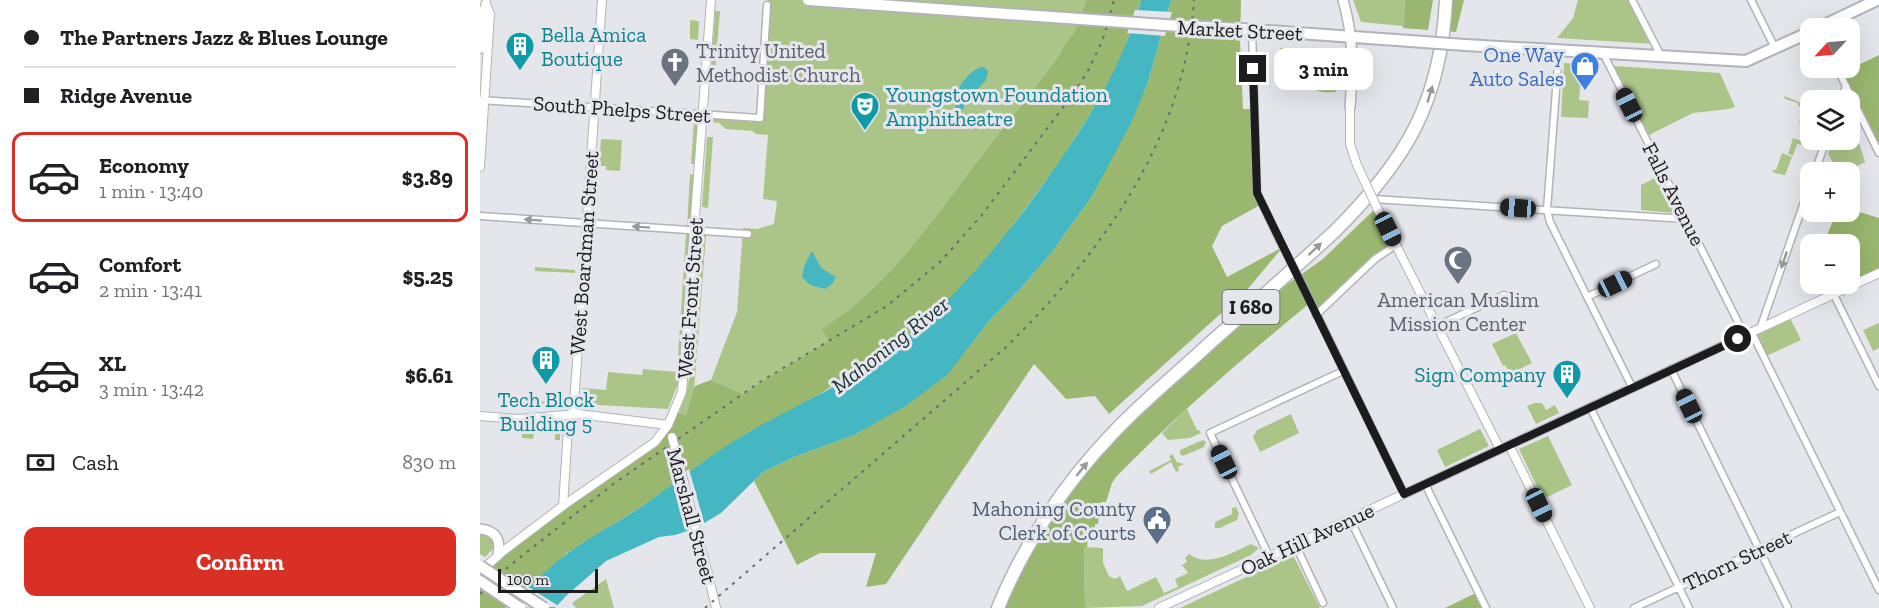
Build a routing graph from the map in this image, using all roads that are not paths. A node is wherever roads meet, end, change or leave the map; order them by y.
1 (602, 0) edge
2 (711, 0) edge
3 (807, 0) edge
4 (1343, 0) edge
5 (1446, 0) edge
6 (1632, 0) edge
7 (1751, 0) edge
8 (1875, 1) edge
9 (486, 2) edge
10 (767, 5) dead end
11 (1839, 18) edge
12 (1246, 29) junction
13 (1351, 37) junction
14 (1800, 37) edge
15 (480, 49) edge
16 (1776, 49) junction
17 (1558, 50) junction
18 (1602, 52) junction
19 (1661, 56) junction
20 (1842, 78) edge
21 (1846, 86) junction
22 (1844, 90) edge
23 (482, 100) edge
24 (1350, 107) joint
25 (594, 108) junction
26 (703, 115) junction
27 (1879, 153) edge
28 (480, 167) edge
29 (1373, 199) junction
30 (1547, 210) junction
31 (1800, 211) edge
32 (480, 216) edge
33 (1686, 219) junction
34 (586, 224) junction
35 (695, 231) junction
36 (748, 234) dead end
37 (1396, 245) junction
38 (1656, 264) dead end
39 (1879, 273) edge
40 (1504, 295) dead end
41 (1834, 295) junction
42 (1587, 297) junction
43 (1316, 315) junction
44 (1437, 326) junction
45 (1752, 333) junction
46 (1671, 369) junction
47 (1344, 371) junction
48 (1879, 386) edge
49 (1632, 387) junction
50 (1590, 407) junction
51 (572, 414) junction
52 (480, 416) edge
53 (668, 425) junction
54 (1509, 445) junction
55 (1500, 449) junction
56 (1425, 484) junction
57 (1404, 494) junction
58 (563, 506) junction
59 (1840, 512) junction
60 (1350, 519) junction
61 (480, 529) edge
62 (1295, 544) junction
63 (1759, 549) junction
64 (498, 555) junction
65 (1269, 556) junction
66 (480, 566) edge
67 (480, 572) edge
68 (480, 581) edge
69 (1679, 587) junction
70 (1879, 590) edge
71 (1323, 603) dead end
72 (520, 608) edge
73 (544, 608) edge
74 (716, 608) edge
75 (998, 608) edge
76 (1159, 608) edge
77 (1393, 608) edge
78 (1486, 608) edge
79 (1590, 608) edge
80 (1634, 608) edge
81 (1689, 608) edge
82 (1788, 608) edge

1 - 25 street, West Boardman Street
2 - 26 street, West Front Street
3 - 12 main road, Market Street, bridge
4 - 13 main road
75 -> 5 highway, I 680
6 - 19 street
7 - 16 street
8 - 11 main road
9 - 15 street
9 - 23 street
10 - 26 street, South Phelps Street
12 - 13 main road, Market Street
12 - 43 street, bridge
13 - 17 main road, Market Street, bridge
13 - 24 main road
14 - 16 main road, Market Street
16 - 19 main road, Market Street
17 - 18 main road, Market Street
17 - 30 street
18 - 19 main road, Market Street
18 - 33 street, Falls Avenue
20 - 21 street
21 - 22 street
21 - 27 street
23 - 25 street, South Phelps Street
23 - 28 street
24 - 29 street, bridge
25 - 26 street, South Phelps Street
25 - 34 street, West Boardman Street
26 - 35 street, West Front Street
29 - 30 street
29 - 37 street, bridge
30 - 33 street
30 - 42 street
31 -> 45 street
34 -> 32 street
33 - 45 street, Falls Avenue
35 -> 34 street
34 - 51 street, West Boardman Street
35 - 36 street
35 - 53 street, West Front Street
37 - 43 street
37 - 44 street
38 - 42 street
39 - 41 street, Oak Hill Avenue
40 - 44 street
41 - 45 street, Oak Hill Avenue
41 - 48 street
42 - 49 street
43 - 47 street
44 - 55 street
45 - 46 street, Oak Hill Avenue
45 - 59 street, Falls Avenue
46 - 49 street, Oak Hill Avenue
46 - 63 street
47 - 57 street
47 - 65 street
49 - 50 street, Oak Hill Avenue
50 - 54 street, Oak Hill Avenue
50 - 69 street
51 - 52 street
51 - 53 street
51 - 58 street, West Boardman Street
53 - 58 street, West Front Street
53 - 74 street, Marshall Street, bridge
54 - 55 street, Oak Hill Avenue
54 - 79 street
55 - 56 street, Oak Hill Avenue
56 - 57 street, Oak Hill Avenue
56 - 78 street
57 - 60 street, Oak Hill Avenue
58 - 64 street, West Front Street
59 - 63 street, Thorn Street
59 - 70 street, Falls Avenue
60 - 62 street, Oak Hill Avenue
60 - 77 street
61 - 64 main road
62 - 65 street, Oak Hill Avenue
62 - 71 street
63 - 69 street, Thorn Street
63 - 82 street
64 - 67 street, West Front Street
65 - 76 street, Oak Hill Avenue
66 - 73 main road, bridge
68 - 72 main road, bridge
69 - 80 street, Thorn Street
69 - 81 street

